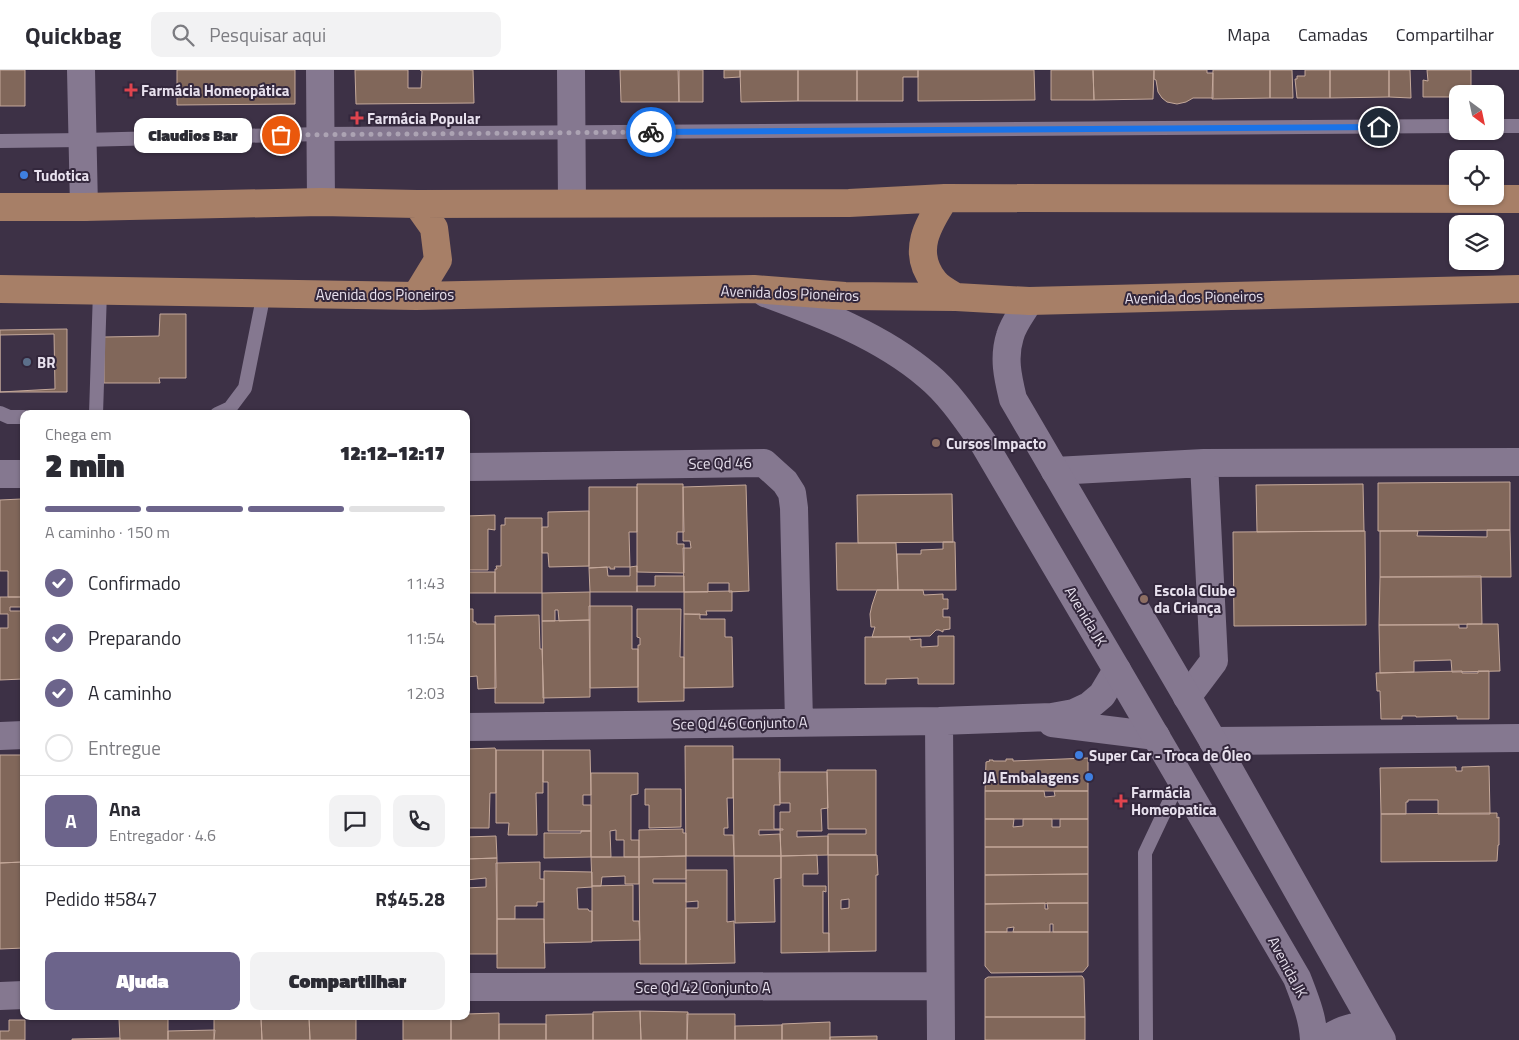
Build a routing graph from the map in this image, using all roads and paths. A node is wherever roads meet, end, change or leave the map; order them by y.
1 (81, 70) edge
2 (320, 70) edge
3 (571, 70) edge
4 (1449, 126) edge
5 (1504, 126) edge
6 (1519, 126) edge
7 (571, 132) junction
8 (320, 134) junction
9 (83, 140) junction
10 (0, 141) edge
11 (945, 198) junction
12 (1519, 199) edge
13 (321, 202) junction
14 (572, 203) junction
15 (417, 204) junction
16 (0, 207) edge
17 (84, 207) junction
18 (0, 289) edge
19 (754, 289) junction
20 (1519, 289) edge
21 (100, 291) junction
22 (264, 293) junction
23 (416, 296) junction
24 (956, 297) junction
25 (1029, 301) junction
26 (96, 410) edge
27 (226, 410) edge
28 (0, 413) edge
29 (20, 417) edge
30 (1519, 462) edge
31 (1204, 463) junction
32 (470, 467) edge
33 (1056, 471) junction
34 (0, 474) edge
35 (20, 474) edge
36 (1117, 670) junction
37 (1187, 697) junction
38 (1013, 718) junction
39 (939, 721) junction
40 (799, 722) junction
41 (470, 727) edge
42 (20, 735) edge
43 (0, 736) edge
44 (1156, 736) junction
45 (1519, 738) edge
46 (1213, 741) junction
47 (1180, 779) junction
48 (940, 986) junction
49 (470, 988) edge
50 (20, 995) edge
51 (0, 996) edge
52 (1380, 1037) edge
53 (941, 1040) edge
54 (1146, 1040) edge
55 (1314, 1040) edge
56 (1326, 1040) edge

1 - 9 street
2 - 8 street
3 - 7 street
4 - 7 lane
5 - 6 lane
7 - 8 lane
7 - 14 street
8 - 9 lane
8 - 13 street
9 - 10 lane
9 - 17 street
11 - 12 main road
11 - 14 main road
11 - 24 main road
13 - 15 main road
13 - 17 main road
14 - 15 main road
15 - 23 main road
16 - 17 main road
18 - 21 main road, Avenida dos Pioneiros
19 - 23 main road, Avenida dos Pioneiros
19 - 24 main road, Avenida dos Pioneiros
19 - 36 street, Avenida JK
20 - 25 main road, Avenida dos Pioneiros
21 - 22 main road, Avenida dos Pioneiros
21 - 26 lane
22 - 23 main road, Avenida dos Pioneiros
22 - 27 lane
24 - 25 main road, Avenida dos Pioneiros
25 - 33 street
28 - 29 lane
30 - 31 street
31 - 33 street
31 - 37 street
32 - 40 street, Sce Qd 46
33 - 37 street
34 - 35 street
36 - 38 street, Sce Qd 46 Conjunto A
36 - 44 street, Avenida JK
37 - 46 street
38 - 39 street, Sce Qd 46 Conjunto A
38 - 44 street, Sce Qd 46 Conjunto A
39 - 40 street, Sce Qd 46 Conjunto A
39 - 48 street
40 - 41 street, Sce Qd 46 Conjunto A
42 - 43 street
44 - 47 street, Avenida JK
45 - 46 street
46 - 52 street
47 - 54 lane
47 - 55 street, Avenida JK
48 - 49 street, Sce Qd 42 Conjunto A
48 - 53 street
50 - 51 street
52 - 56 street

